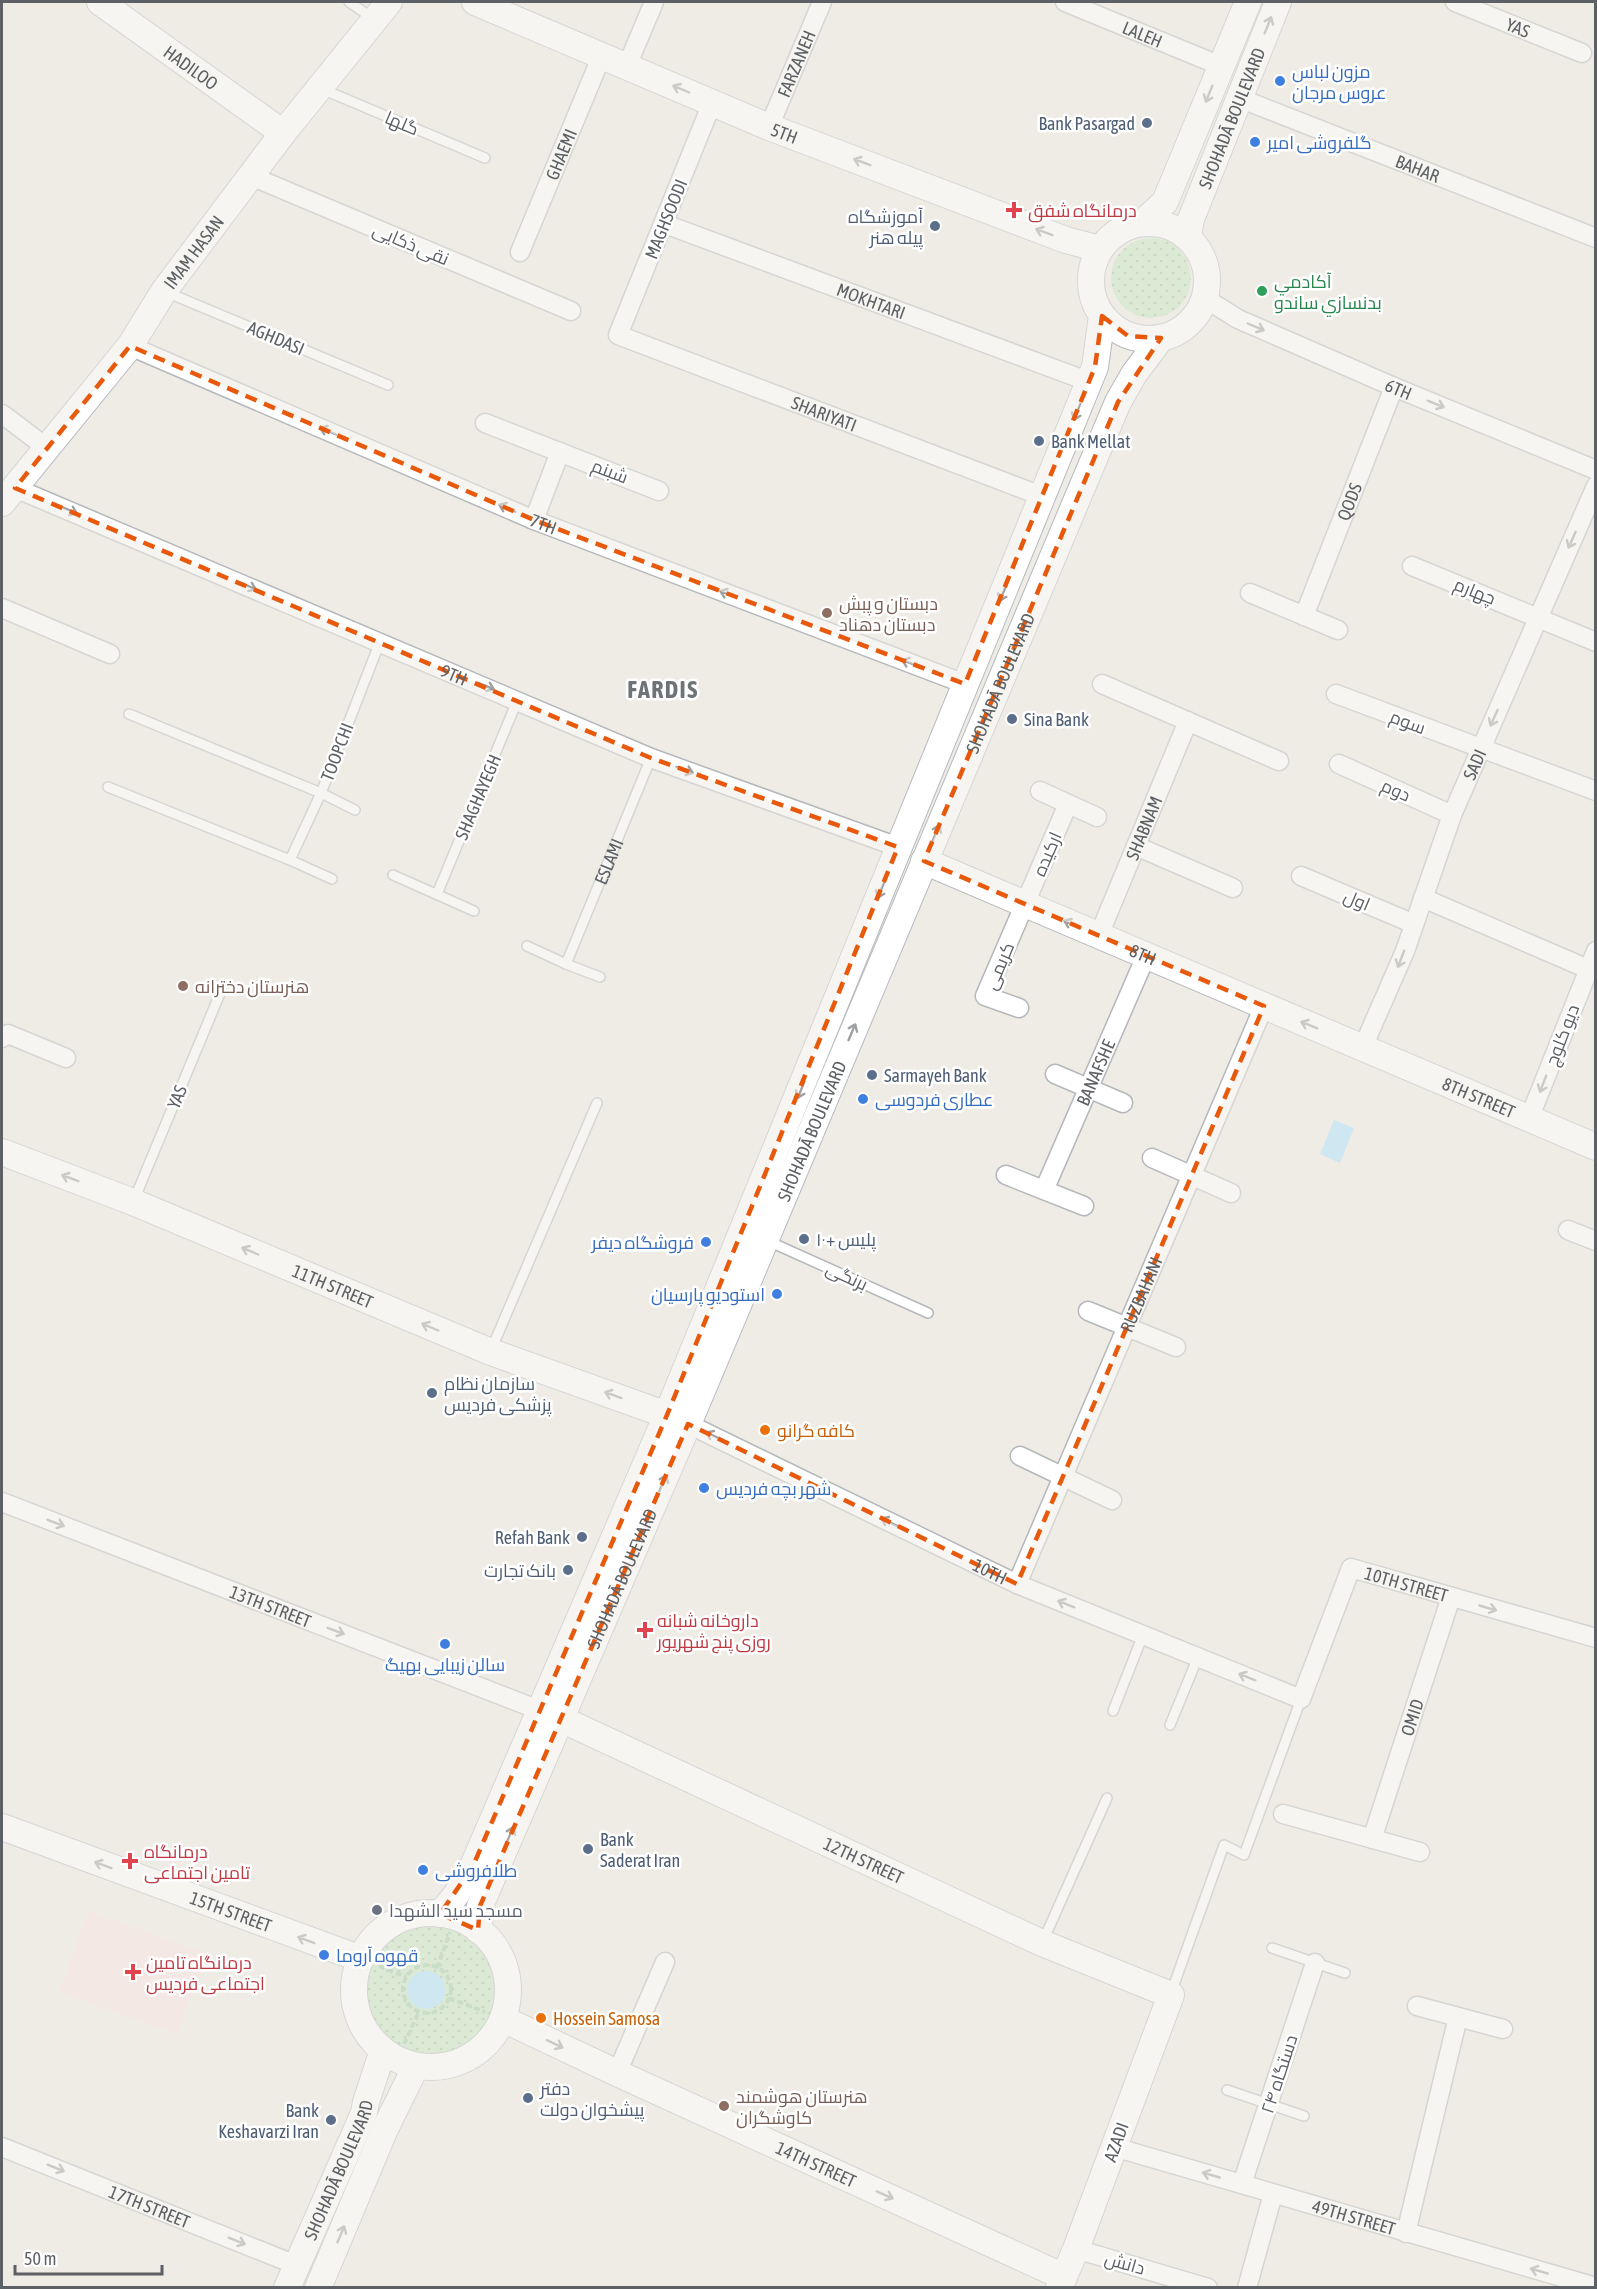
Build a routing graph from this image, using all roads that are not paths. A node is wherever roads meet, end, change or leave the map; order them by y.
1 (100, 2) edge
2 (349, 2) edge
3 (475, 2) edge
4 (654, 2) edge
5 (822, 2) edge
6 (1065, 2) edge
7 (1248, 2) edge
8 (1278, 2) edge
9 (1455, 2) edge
10 (382, 10) edge
11 (1582, 53) dead end
12 (602, 56) junction
13 (627, 66) junction
14 (1221, 66) junction
15 (320, 88) junction
16 (1239, 98) junction
17 (712, 103) junction
18 (769, 127) junction
19 (283, 133) junction
20 (485, 158) dead end
21 (251, 176) junction
22 (1142, 223) junction
23 (664, 224) junction
24 (1188, 236) junction
25 (1596, 238) edge
26 (1100, 249) junction
27 (520, 252) dead end
28 (164, 291) junction
29 (1206, 299) junction
30 (571, 311) dead end
31 (1102, 316) junction
32 (618, 335) joint
33 (1161, 338) junction
34 (130, 346) junction
35 (1079, 378) dead end
36 (388, 385) dead end
37 (1394, 387) junction
38 (2, 414) edge
39 (485, 423) dead end
40 (47, 448) junction
41 (560, 452) junction
42 (1596, 470) edge
43 (1596, 486) edge
44 (659, 491) dead end
45 (1031, 492) dead end
46 (8, 495) edge
47 (534, 520) junction
48 (1412, 566) dead end
49 (1250, 593) dead end
50 (2, 608) edge
51 (1304, 616) junction
52 (1538, 617) junction
53 (1338, 630) dead end
54 (380, 642) junction
55 (1596, 642) edge
56 (110, 654) dead end
57 (965, 684) junction
58 (1102, 684) dead end
59 (1336, 694) dead end
60 (518, 699) junction
61 (129, 714) dead end
62 (1188, 721) junction
63 (1480, 749) junction
64 (651, 758) junction
65 (1279, 761) dead end
66 (1339, 764) dead end
67 (108, 787) dead end
68 (1040, 791) dead end
69 (1596, 791) edge
70 (321, 793) junction
71 (1068, 804) junction
72 (355, 810) dead end
73 (1452, 815) junction
74 (1097, 817) dead end
75 (1136, 846) junction
76 (898, 847) junction
77 (290, 860) junction
78 (924, 861) junction
79 (393, 874) dead end
80 (1301, 876) dead end
81 (332, 879) dead end
82 (1233, 888) dead end
83 (437, 894) junction
84 (1423, 898) junction
85 (1026, 904) junction
86 (474, 910) dead end
87 (1414, 924) junction
88 (1099, 935) junction
89 (527, 946) dead end
90 (1596, 951) edge
91 (1146, 956) junction
92 (566, 964) junction
93 (1588, 969) junction
94 (600, 977) dead end
95 (221, 991) dead end
96 (1264, 1006) junction
97 (1019, 1008) dead end
98 (2, 1038) edge
99 (1363, 1047) junction
100 (66, 1058) dead end
101 (1055, 1074) dead end
102 (1089, 1088) junction
103 (597, 1103) dead end
104 (1123, 1103) dead end
105 (1529, 1119) junction
106 (1596, 1147) edge
107 (2, 1152) edge
108 (1152, 1158) dead end
109 (1006, 1174) dead end
110 (1191, 1177) junction
111 (1045, 1188) junction
112 (1231, 1193) dead end
113 (133, 1202) junction
114 (1084, 1206) dead end
115 (1568, 1230) dead end
116 (766, 1240) junction
117 (1596, 1241) edge
118 (1088, 1311) dead end
119 (928, 1313) dead end
120 (1127, 1326) junction
121 (1176, 1347) dead end
122 (490, 1352) junction
123 (678, 1419) junction
124 (1020, 1456) dead end
125 (1062, 1477) junction
126 (1112, 1500) dead end
127 (2, 1502) edge
128 (1017, 1584) junction
129 (1451, 1597) junction
130 (1143, 1635) junction
131 (1596, 1638) edge
132 (1198, 1658) junction
133 (1301, 1699) junction
134 (1113, 1711) dead end
135 (550, 1715) junction
136 (1170, 1725) dead end
137 (1107, 1798) dead end
138 (1283, 1814) dead end
139 (2, 1827) edge
140 (1372, 1839) junction
141 (1420, 1852) dead end
142 (460, 1921) junction
143 (1042, 1943) junction
144 (1272, 1948) dead end
145 (361, 1959) junction
146 (665, 1962) dead end
147 (1315, 1963) junction
148 (1345, 1973) dead end
149 (1171, 1995) junction
150 (1417, 2006) dead end
151 (1458, 2017) junction
152 (502, 2019) junction
153 (1503, 2029) dead end
154 (399, 2058) junction
155 (617, 2073) junction
156 (1227, 2090) dead end
157 (1269, 2104) junction
158 (1304, 2116) dead end
159 (2, 2147) edge
160 (1114, 2147) junction
161 (1242, 2184) junction
162 (1273, 2194) junction
163 (1406, 2233) junction
164 (1076, 2249) junction
165 (292, 2276) edge
166 (1061, 2282) edge
167 (1596, 2287) edge
168 (318, 2288) edge
169 (1208, 2288) edge
170 (1247, 2288) edge

1 - 19 street, HADILOO
2 - 10 lane
3 - 12 street, 5TH
4 - 13 street
5 - 18 street, FARZANEH
6 - 14 street, LALEH
7 - 14 street, SHOHADĀ BOULEVARD
16 -> 8 street, SHOHADĀ BOULEVARD
9 - 11 street, YAS
10 - 15 street, IMAM HASAN
12 - 13 street, 5TH
12 - 27 street, GHAEMI
17 -> 13 street, 5TH
14 -> 22 street, SHOHADĀ BOULEVARD
15 - 19 street, IMAM HASAN
15 - 20 lane, گلها
16 - 24 street, SHOHADĀ BOULEVARD
16 - 25 street, BAHAR
17 - 18 street, 5TH
17 - 23 street, MAGHSOODI
26 -> 18 street, 5TH
19 - 21 street, IMAM HASAN
21 - 28 street, IMAM HASAN
21 - 30 street, نقی ذکایی
22 - 24 street
22 - 26 street
23 - 32 street, MAGHSOODI
23 - 35 street, MOKHTARI
24 - 29 street
26 - 31 street
28 - 34 street, IMAM HASAN
28 - 36 lane, AGHDASI
29 - 33 street
29 -> 37 street, 6TH
31 - 33 street
31 -> 57 street, SHOHADĀ BOULEVARD
32 - 45 street, SHARIYATI
78 -> 33 street, SHOHADĀ BOULEVARD
34 - 40 street, IMAM HASAN
47 -> 34 street, 7TH
37 -> 42 street, 6TH
37 - 51 street, QODS
38 - 40 street
39 - 41 street, شبنم
40 - 46 street, IMAM HASAN
41 - 44 street, شبنم
41 - 47 street
43 -> 52 street, SADI
46 -> 54 street, 9TH
57 -> 47 street, 7TH
48 - 52 street, چهارم
49 - 51 street
50 - 56 street
51 - 53 street
52 - 55 street, چهارم
52 -> 63 street, SADI
54 -> 60 street, 9TH
54 - 70 lane, TOOPCHI
57 - 76 street, SHOHADĀ BOULEVARD
58 - 62 street
59 - 63 street, سوم
60 - 64 street, 9TH
60 - 83 lane, SHAGHAYEGH
61 - 70 lane
62 - 65 street
62 - 75 street, SHABNAM
63 - 69 street, سوم
63 - 73 street, SADI
64 -> 76 street, 9TH
64 - 92 lane, ESLAMI
66 - 73 street, دوم
67 - 77 lane
68 - 71 street
70 - 72 lane
70 - 77 lane, TOOPCHI
71 - 74 street
71 - 85 street, ارکیده
73 - 84 street, SADI
75 - 82 street
75 - 88 street, SHABNAM
76 -> 123 street, SHOHADĀ BOULEVARD
77 - 81 lane
78 - 85 street, 8TH
116 -> 78 street, SHOHADĀ BOULEVARD
79 - 83 lane
80 - 87 street, اول
83 - 86 lane
84 - 87 street, SADI
84 - 93 street
88 -> 85 street, 8TH
85 - 97 street, کریمی
87 -> 99 street, SADI
88 - 91 street, 8TH
89 - 92 lane
90 - 93 street, دیو کلوچ
91 - 96 street, 8TH
91 - 102 street, BANAFSHE
92 - 94 lane
93 -> 105 street, دیو کلوچ
95 - 113 lane, YAS
99 -> 96 street, 8TH
96 - 110 street, RUZBAHANI
98 - 100 street
99 - 105 street, 8TH STREET
101 - 102 street
102 - 104 street
102 - 111 street, BANAFSHE
103 - 122 lane
105 - 106 street, 8TH STREET
113 -> 107 street, 11TH STREET
108 - 110 street
109 - 111 street
110 - 112 street
110 - 120 street, RUZBAHANI
111 - 114 street
122 -> 113 street, 11TH STREET
115 - 117 street
116 - 119 lane, برنگی
116 - 123 street, SHOHADĀ BOULEVARD
118 - 120 street
120 - 121 street
120 - 125 street, RUZBAHANI
123 -> 122 street, 11TH STREET
128 -> 123 street, 10TH
123 - 135 street, SHOHADĀ BOULEVARD
124 - 125 street
125 - 126 street
125 - 128 street, RUZBAHANI
127 -> 135 street, 13TH STREET
130 -> 128 street, 10TH
129 -> 131 street, 10TH STREET
129 - 133 street, 10TH STREET
129 - 140 street, OMID
130 - 132 street, 10TH
130 - 134 lane
133 -> 132 street, 10TH
132 - 136 lane
133 - 149 lane
142 -> 135 street, SHOHADĀ BOULEVARD
135 - 142 street, SHOHADĀ BOULEVARD
135 - 143 street, 12TH STREET
137 - 143 lane
138 - 140 street
145 -> 139 street, 15TH STREET
140 - 141 street
142 - 145 street
142 - 152 street
143 - 149 street, 12TH STREET
144 - 147 lane
145 - 154 street
146 - 155 street
147 - 148 lane
147 - 157 street, ۲۴ دستگاه
149 - 160 street, AZADI
150 - 151 street
151 - 153 street
151 - 163 street
152 - 154 street
152 -> 155 street, 14TH STREET
154 - 165 street, SHOHADĀ BOULEVARD
168 -> 154 street, SHOHADĀ BOULEVARD
155 -> 166 street, 14TH STREET
156 - 157 lane
157 - 158 lane
157 - 161 street, ۲۴ دستگاه
159 -> 165 street, 17TH STREET
161 -> 160 street, 49TH STREET
160 - 164 street, AZADI
161 - 162 street, 49TH STREET
162 - 163 street, 49TH STREET
162 - 170 street
167 -> 163 street, 49TH STREET
164 - 166 street, AZADI
164 - 169 street, دانش

